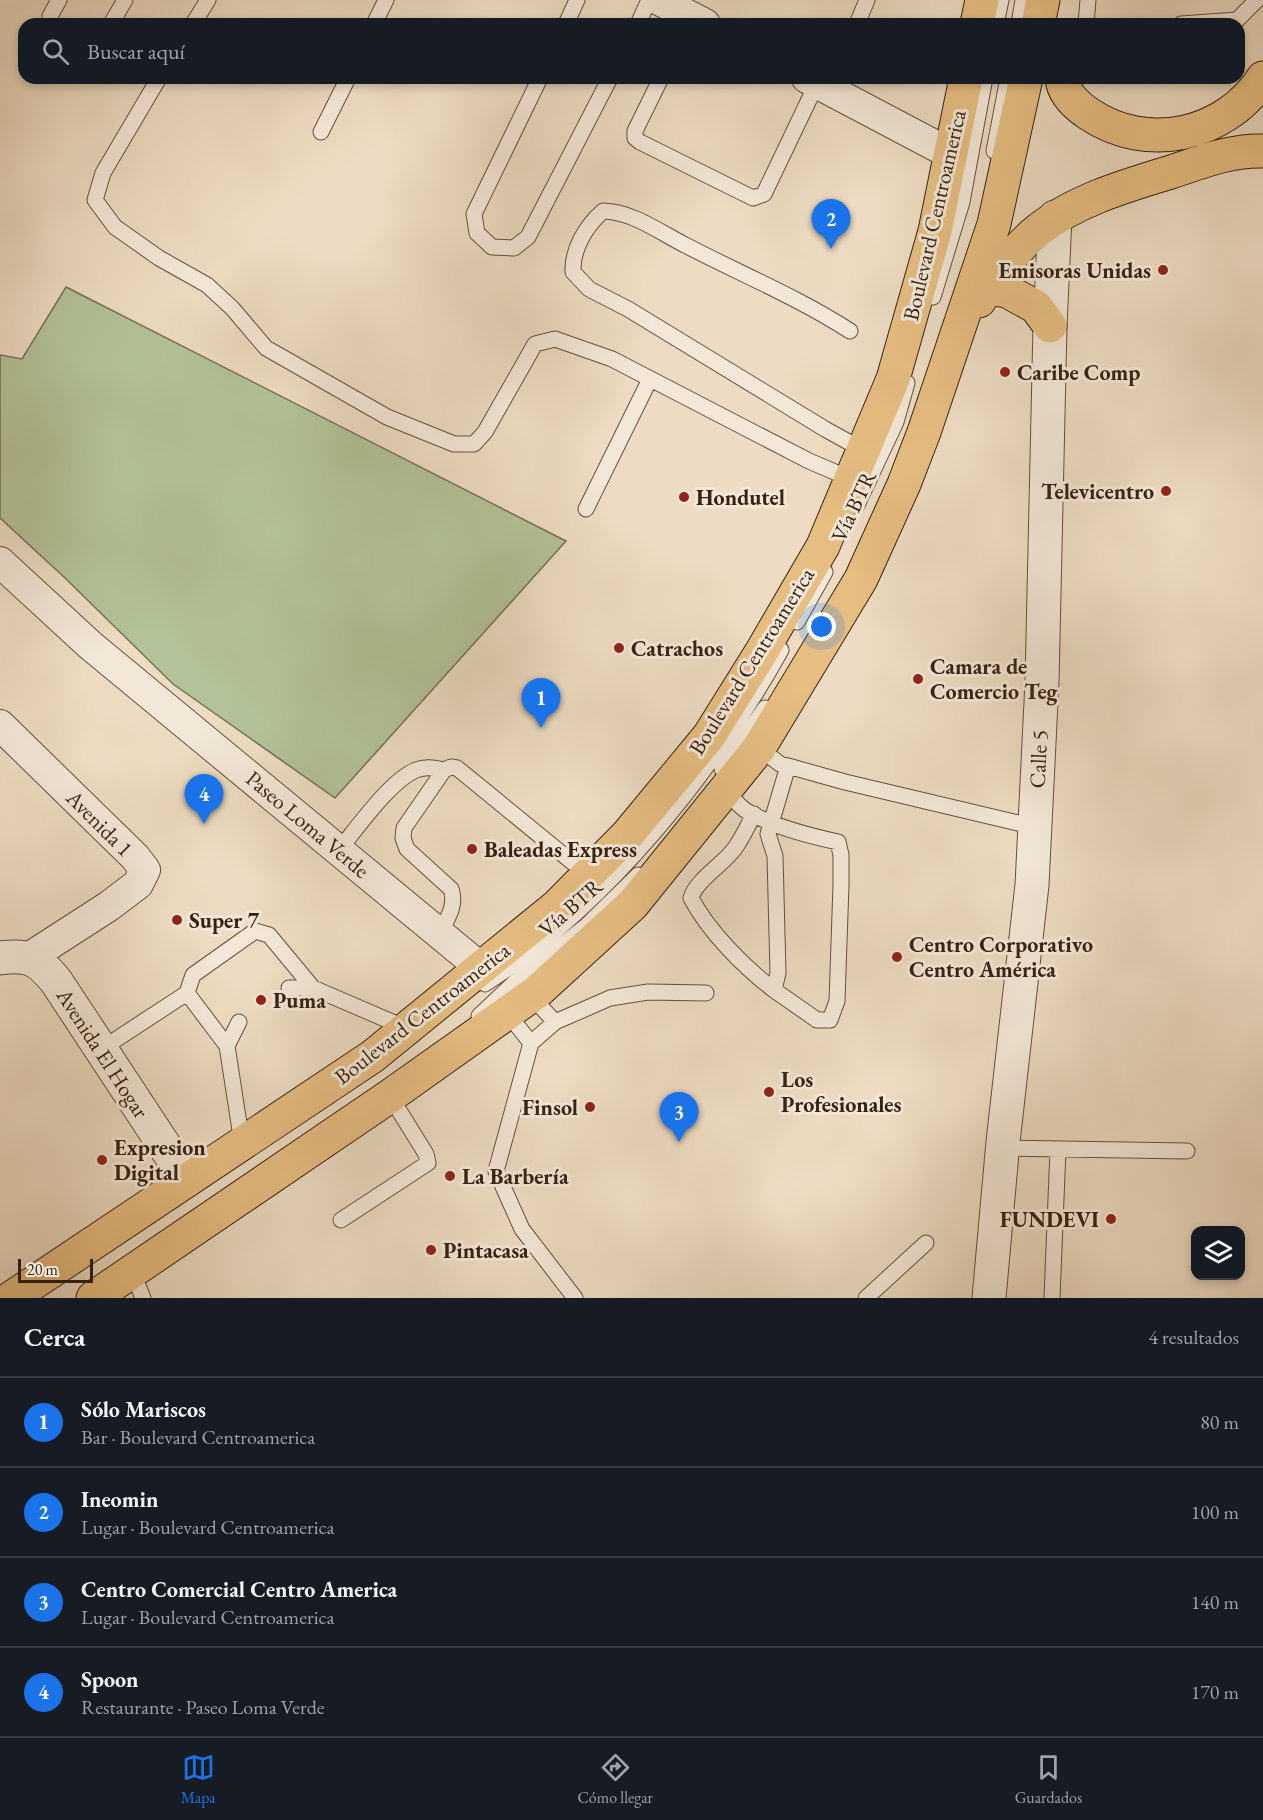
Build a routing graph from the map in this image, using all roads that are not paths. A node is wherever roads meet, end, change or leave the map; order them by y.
1 (59, 0) edge
2 (125, 0) edge
3 (208, 0) edge
4 (386, 0) edge
5 (578, 0) edge
6 (649, 0) edge
7 (659, 0) edge
8 (867, 0) edge
9 (982, 0) edge
10 (1001, 0) edge
11 (1023, 0) edge
12 (1043, 0) edge
13 (1061, 0) edge
14 (1088, 0) edge
15 (1257, 0) edge
16 (50, 18) edge
17 (114, 18) edge
18 (197, 18) edge
19 (377, 18) edge
20 (569, 18) edge
21 (641, 18) edge
22 (688, 18) edge
23 (860, 18) edge
24 (978, 18) edge
25 (997, 18) edge
26 (1019, 18) edge
27 (1039, 18) edge
28 (1061, 18) edge
29 (1086, 18) edge
30 (1239, 18) edge
31 (1263, 78) edge
32 (155, 84) edge
33 (345, 84) edge
34 (537, 84) edge
35 (607, 84) edge
36 (658, 84) edge
37 (821, 84) edge
38 (826, 84) edge
39 (965, 84) edge
40 (984, 84) edge
41 (1007, 84) edge
42 (1025, 84) edge
43 (1062, 84) edge
44 (321, 132) dead end
45 (1263, 151) edge
46 (951, 154) junction
47 (1055, 217) junction
48 (987, 288) junction
49 (928, 314) dead end
50 (1050, 326) junction
51 (850, 331) dead end
52 (957, 335) junction
53 (914, 359) dead end
54 (650, 379) junction
55 (857, 465) junction
56 (586, 508) dead end
57 (854, 558) dead end
58 (0, 562) edge
59 (844, 578) dead end
60 (1, 729) edge
61 (759, 748) junction
62 (788, 766) junction
63 (444, 770) junction
64 (725, 790) junction
65 (754, 814) junction
66 (772, 822) junction
67 (1035, 827) junction
68 (339, 850) junction
69 (588, 875) junction
70 (440, 933) junction
71 (15, 957) edge
72 (481, 968) junction
73 (289, 988) dead end
74 (313, 988) junction
75 (774, 990) junction
76 (187, 993) junction
77 (706, 993) dead end
78 (519, 1005) junction
79 (239, 1022) dead end
80 (555, 1022) junction
81 (406, 1028) junction
82 (531, 1043) junction
83 (226, 1046) junction
84 (100, 1050) junction
85 (373, 1056) junction
86 (398, 1091) junction
87 (243, 1143) junction
88 (1003, 1148) junction
89 (1058, 1149) junction
90 (1187, 1151) dead end
91 (187, 1180) junction
92 (341, 1220) dead end
93 (926, 1243) dead end
94 (138, 1285) edge
95 (10, 1298) edge
96 (93, 1298) edge
97 (575, 1298) edge
98 (866, 1298) edge
99 (989, 1298) edge
100 (1052, 1298) edge

1 - 16 lane
2 - 17 lane
3 - 18 lane
4 - 19 lane
5 - 20 lane
6 - 21 lane
7 - 22 street
8 - 23 lane
9 - 24 main road
10 - 25 lane
11 - 26 lane
12 - 27 main road
13 - 28 main road
14 - 29 lane
15 - 30 lane
31 - 43 main road
32 - 54 lane
33 - 44 lane
34 - 35 lane
36 - 37 lane
38 - 46 street
39 - 46 main road, Boulevard Centroamerica
40 - 49 lane
41 - 57 lane, Vía BTR
42 - 52 main road, Boulevard Centroamerica
45 - 47 main road
46 - 55 main road, Boulevard Centroamerica
47 - 48 main road
47 - 50 street, Calle 5
48 - 50 main road
48 - 52 main road
50 - 67 street, Calle 5
51 - 55 lane
52 - 61 main road, Boulevard Centroamerica
53 - 85 lane, Vía BTR
54 - 55 lane
54 - 56 lane
55 - 69 main road, Boulevard Centroamerica
58 - 68 street, Paseo Loma Verde
59 - 86 lane, Vía BTR
60 - 71 street, Avenida 1
61 - 62 lane
61 - 64 main road, Boulevard Centroamerica
62 - 66 lane
62 - 67 lane
63 - 68 lane
63 - 69 lane
63 - 70 lane
64 - 65 lane
64 - 78 main road, Boulevard Centroamerica
65 - 66 lane
65 - 75 lane
66 - 75 lane
66 - 75 lane
67 - 88 street, Calle 5
68 - 70 street, Paseo Loma Verde
69 - 72 main road, Boulevard Centroamerica
70 - 72 street, Paseo Loma Verde
71 - 84 street, Avenida El Hogar
72 - 81 main road, Boulevard Centroamerica
73 - 74 lane
74 - 76 lane
74 - 81 lane
76 - 83 lane
76 - 84 lane
77 - 80 lane
78 - 80 lane
78 - 82 lane
78 - 86 main road, Boulevard Centroamerica
79 - 83 lane
80 - 82 lane
81 - 85 main road, Boulevard Centroamerica
82 - 97 lane
83 - 87 lane
84 - 91 street, Avenida El Hogar
85 - 87 main road, Boulevard Centroamerica
86 - 92 lane
86 - 94 main road, Boulevard Centroamerica
87 - 91 main road, Boulevard Centroamerica
88 - 89 lane
88 - 99 street, Calle 5
89 - 90 lane
89 - 100 lane
91 - 95 main road, Boulevard Centroamerica
93 - 98 lane
94 - 96 main road, Boulevard Centroamerica

